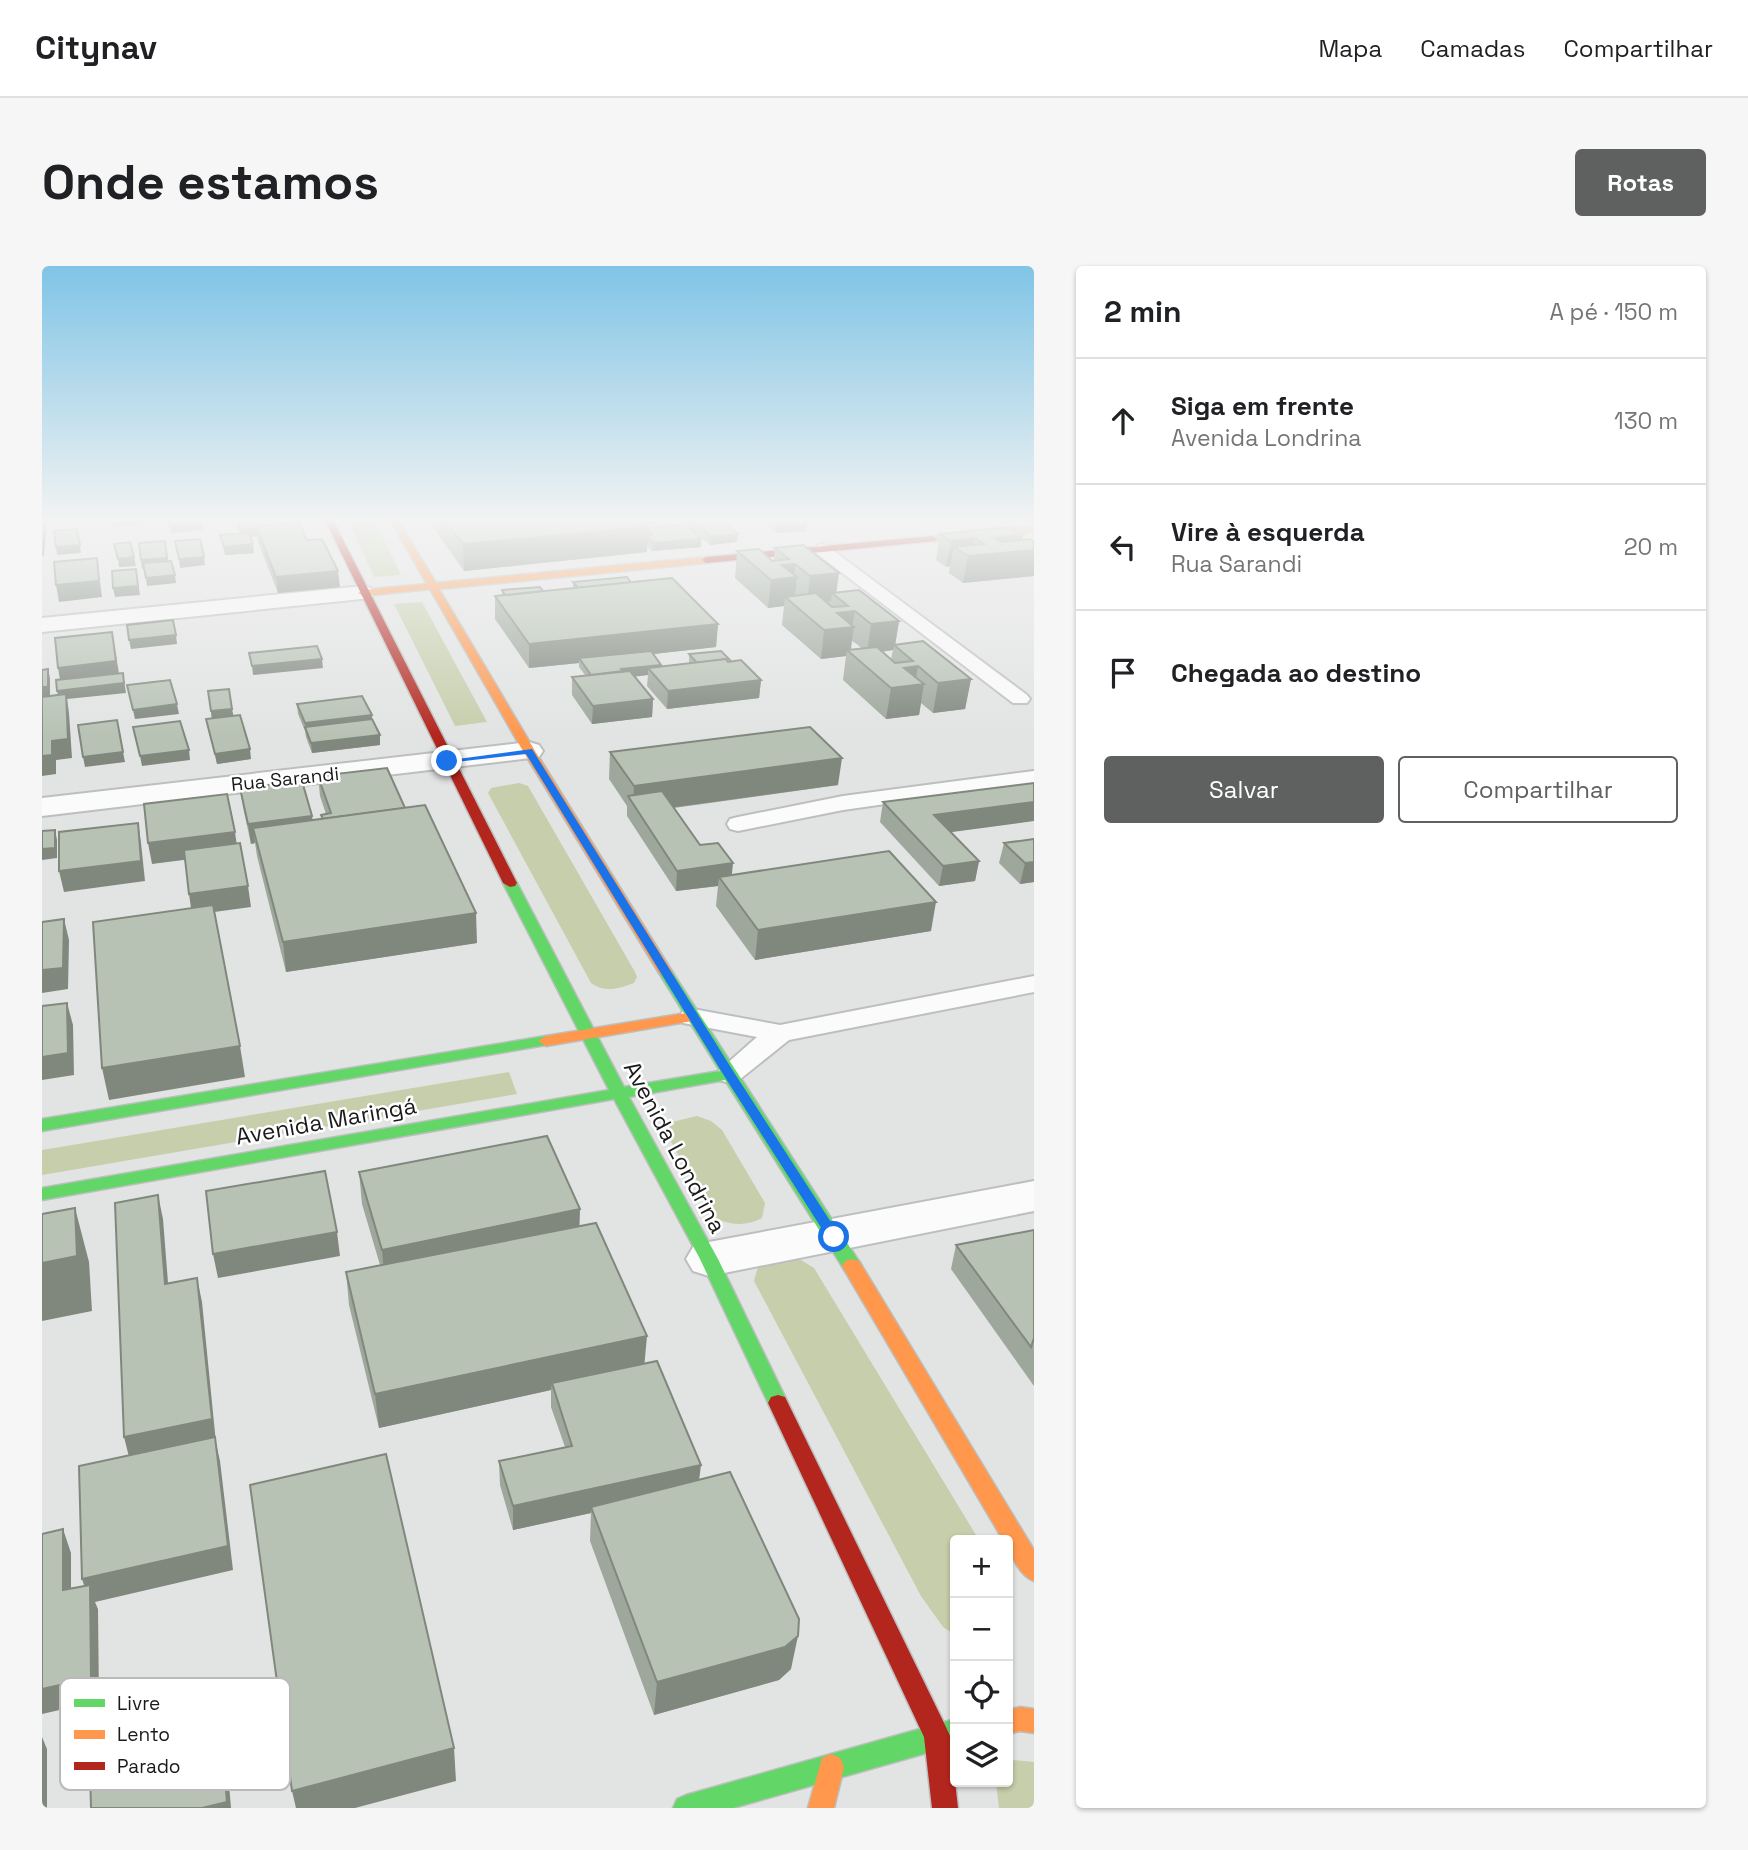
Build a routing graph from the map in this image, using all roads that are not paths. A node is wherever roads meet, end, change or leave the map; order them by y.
1 (375, 592) edge
2 (434, 592) edge
3 (878, 592) edge
4 (363, 593) junction
5 (42, 625) edge
6 (1020, 699) dead end
7 (529, 751) junction
8 (447, 761) junction
9 (1034, 777) edge
10 (42, 807) edge
11 (738, 824) dead end
12 (1034, 984) edge
13 (693, 1017) junction
14 (780, 1032) junction
15 (589, 1034) junction
16 (729, 1074) junction
17 (618, 1093) junction
18 (42, 1125) edge
19 (42, 1194) edge
20 (1034, 1196) edge
21 (834, 1237) junction
22 (709, 1259) junction
23 (1034, 1571) edge
24 (1013, 1720) edge
25 (1034, 1721) edge
26 (950, 1733) edge
27 (937, 1736) junction
28 (831, 1767) junction
29 (685, 1808) edge
30 (821, 1808) edge
31 (945, 1808) edge

1 - 4 main road
2 - 7 main road
3 - 6 lane
4 - 5 street
4 - 8 main road, Avenida Londrina
7 - 8 street, Rua Sarandi
7 - 13 main road
8 - 10 street, Rua Sarandi
8 - 15 main road, Avenida Londrina
9 - 11 lane
12 - 14 lane
13 - 14 lane
13 - 15 main road, Avenida Maringá
13 - 16 main road
14 - 16 lane
15 - 17 main road, Avenida Londrina
15 - 18 main road, Avenida Maringá
16 - 17 main road, Avenida Maringá
16 - 21 main road
17 - 19 main road, Avenida Maringá
17 - 22 main road, Avenida Londrina
20 - 21 street
21 - 22 street
21 - 23 main road
22 - 27 main road, Avenida Londrina
24 - 25 main road
26 - 27 main road
27 - 28 main road
27 - 31 main road, Avenida Londrina
28 - 29 main road
28 - 30 main road

